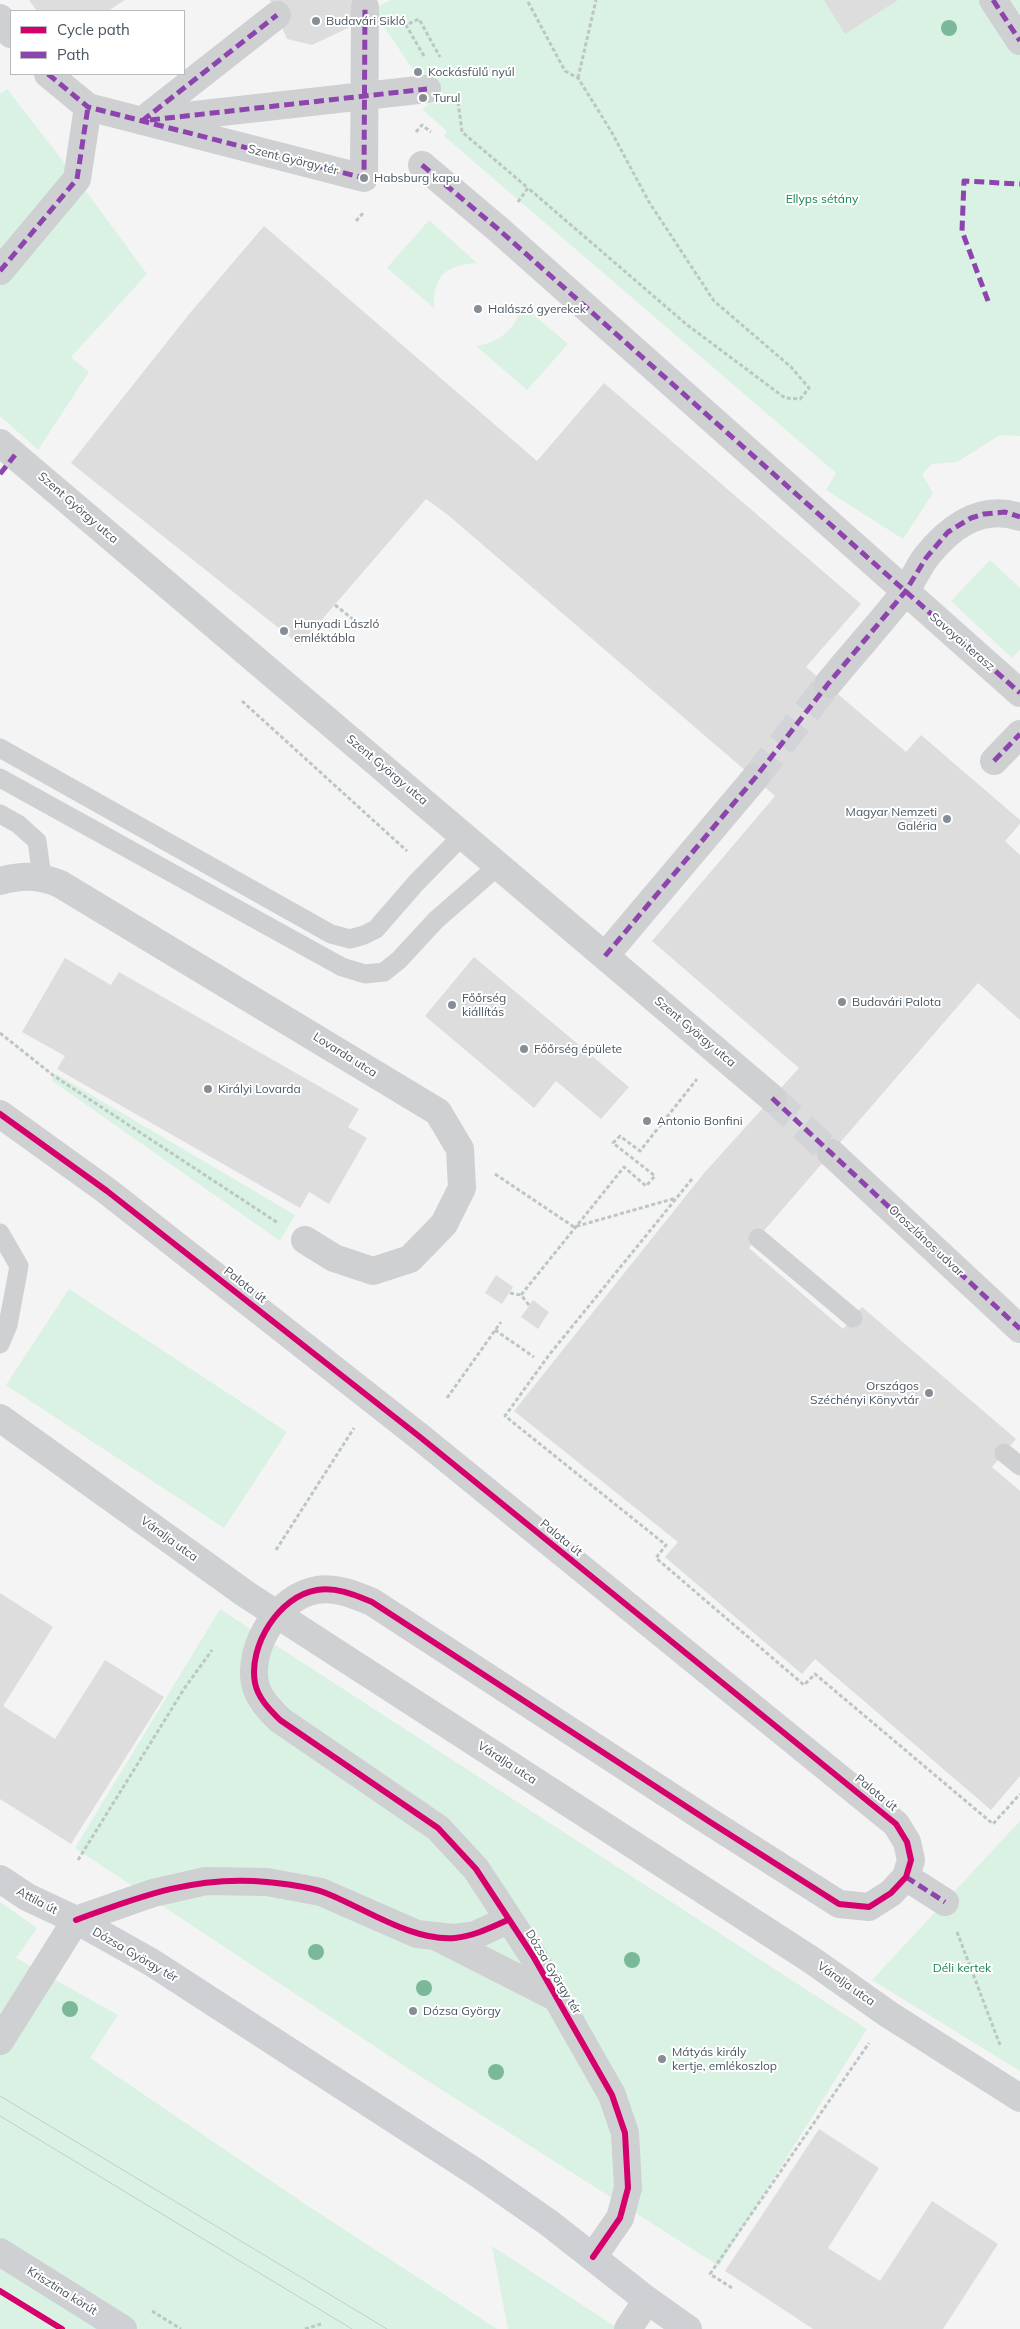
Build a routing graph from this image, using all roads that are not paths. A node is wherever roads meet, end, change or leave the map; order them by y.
1 (994, 0) edge
2 (365, 7) dead end
3 (277, 15) dead end
4 (0, 18) edge
5 (10, 33) edge
6 (10, 36) edge
7 (1020, 42) edge
8 (0, 45) edge
9 (49, 75) edge
10 (427, 89) road end
11 (364, 96) junction
12 (88, 107) junction
13 (142, 121) junction
14 (422, 165) dead end
15 (0, 272) edge
16 (0, 443) edge
17 (1020, 517) edge
18 (905, 592) junction
19 (828, 684) tunnel mouth
20 (1020, 693) edge
21 (1020, 734) edge
22 (0, 748) edge
23 (994, 761) dead end
24 (0, 778) edge
25 (755, 778) tunnel mouth
26 (0, 814) edge
27 (463, 834) junction
28 (499, 865) junction
29 (42, 876) junction
30 (0, 881) edge
31 (605, 956) junction
32 (772, 1098) tunnel mouth
33 (0, 1114) edge
34 (831, 1153) tunnel mouth
35 (0, 1234) edge
36 (758, 1238) dead end
37 (305, 1240) road end
38 (853, 1318) dead end
39 (1020, 1328) edge
40 (0, 1344) edge
41 (0, 1418) edge
42 (1004, 1453) dead end
43 (1020, 1466) edge
44 (277, 1615) junction
45 (906, 1877) junction
46 (0, 1879) edge
47 (945, 1902) road end
48 (76, 1920) junction
49 (508, 1920) junction
50 (436, 1936) junction
51 (557, 1998) junction
52 (0, 2041) edge
53 (1020, 2098) edge
54 (0, 2252) edge
55 (594, 2256) junction
56 (647, 2300) junction
57 (123, 2329) edge
58 (628, 2329) edge
59 (688, 2329) edge

1 - 7 street
2 - 11 street, Szent György tér
3 - 13 street
4 - 5 street
6 - 8 street
9 - 12 street, Szent György tér
10 - 11 street, Szent György tér
11 - 13 street, Szent György tér
11 - 13 street, Szent György tér
12 - 13 street, Szent György tér
12 - 15 street
14 - 18 street, Savoyai terasz
16 - 27 street, Szent György utca
17 - 18 street
18 - 19 street
18 - 20 street, Savoyai terasz
21 - 23 street
22 - 27 lane
24 - 28 lane
25 - 31 street
26 - 29 lane
27 - 28 street, Szent György utca
28 - 31 street, Szent György utca
29 - 30 street
29 - 37 street, Lovarda utca
31 - 32 street, Szent György utca
33 - 45 street, Palota út
34 - 39 street, Oroszlános udvar
35 - 40 lane
36 - 38 lane
41 - 44 street, Váralja utca
42 - 43 lane
44 - 45 street
44 - 49 street
44 - 53 street, Váralja utca
45 - 47 street
46 - 48 main road, Attila út
48 - 50 street, Dózsa György tér
48 - 52 street
48 - 55 main road, Dózsa György tér
49 - 50 street, Dózsa György tér
49 - 51 street, Dózsa György tér
50 - 51 street, Dózsa György tér
51 - 55 street, Dózsa György tér
54 - 57 main road, Krisztina körút
55 - 56 main road, Dózsa György tér
56 - 58 street
56 - 59 main road

